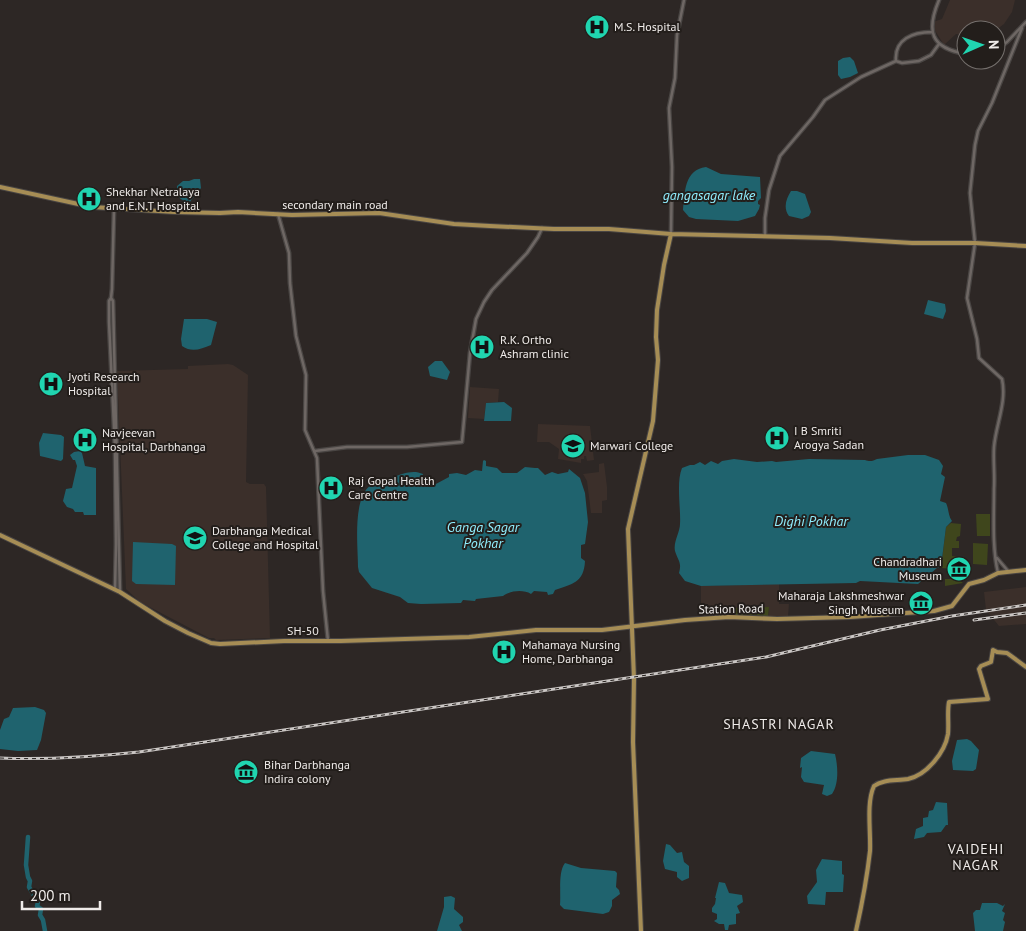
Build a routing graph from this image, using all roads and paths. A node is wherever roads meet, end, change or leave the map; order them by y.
1 (684, 0) edge
2 (939, 0) edge
3 (1026, 22) edge
4 (1022, 28) junction
5 (932, 32) junction
6 (1006, 43) edge
7 (939, 44) junction
8 (956, 51) edge
9 (896, 61) junction
10 (0, 187) edge
11 (114, 207) junction
12 (278, 214) junction
13 (542, 228) junction
14 (671, 234) junction
15 (765, 236) junction
16 (975, 243) junction
17 (1026, 246) edge
18 (315, 451) junction
19 (116, 471) junction
20 (0, 535) edge
21 (996, 557) junction
22 (1026, 570) edge
23 (1008, 572) junction
24 (998, 573) junction
25 (115, 589) junction
26 (120, 592) junction
27 (632, 628) junction
28 (328, 641) junction
29 (1026, 667) edge
30 (641, 931) edge
31 (856, 931) edge

1 - 14 street
2 - 5 street
3 - 4 street
4 - 6 street
4 - 16 street
5 - 7 street
5 - 9 street
7 - 8 street
7 - 9 street
9 - 15 street
10 - 11 main road, secondary main road
11 - 12 main road, secondary main road
11 - 19 street
12 - 13 main road, secondary main road
12 - 18 street
13 - 14 main road, secondary main road
13 - 18 street
14 - 15 main road, secondary main road
14 - 27 main road
15 - 16 main road, secondary main road
16 - 17 main road, secondary main road
16 - 21 street
18 - 28 street
19 - 25 street
19 - 26 street
20 - 25 main road, SH-50
21 - 23 street
21 - 24 street
22 - 23 main road, Station Road
23 - 24 main road, Station Road
24 - 27 main road, Station Road
25 - 26 main road, SH-50
26 - 28 main road, SH-50
27 - 28 main road, SH-50
27 - 30 main road
29 - 31 main road

